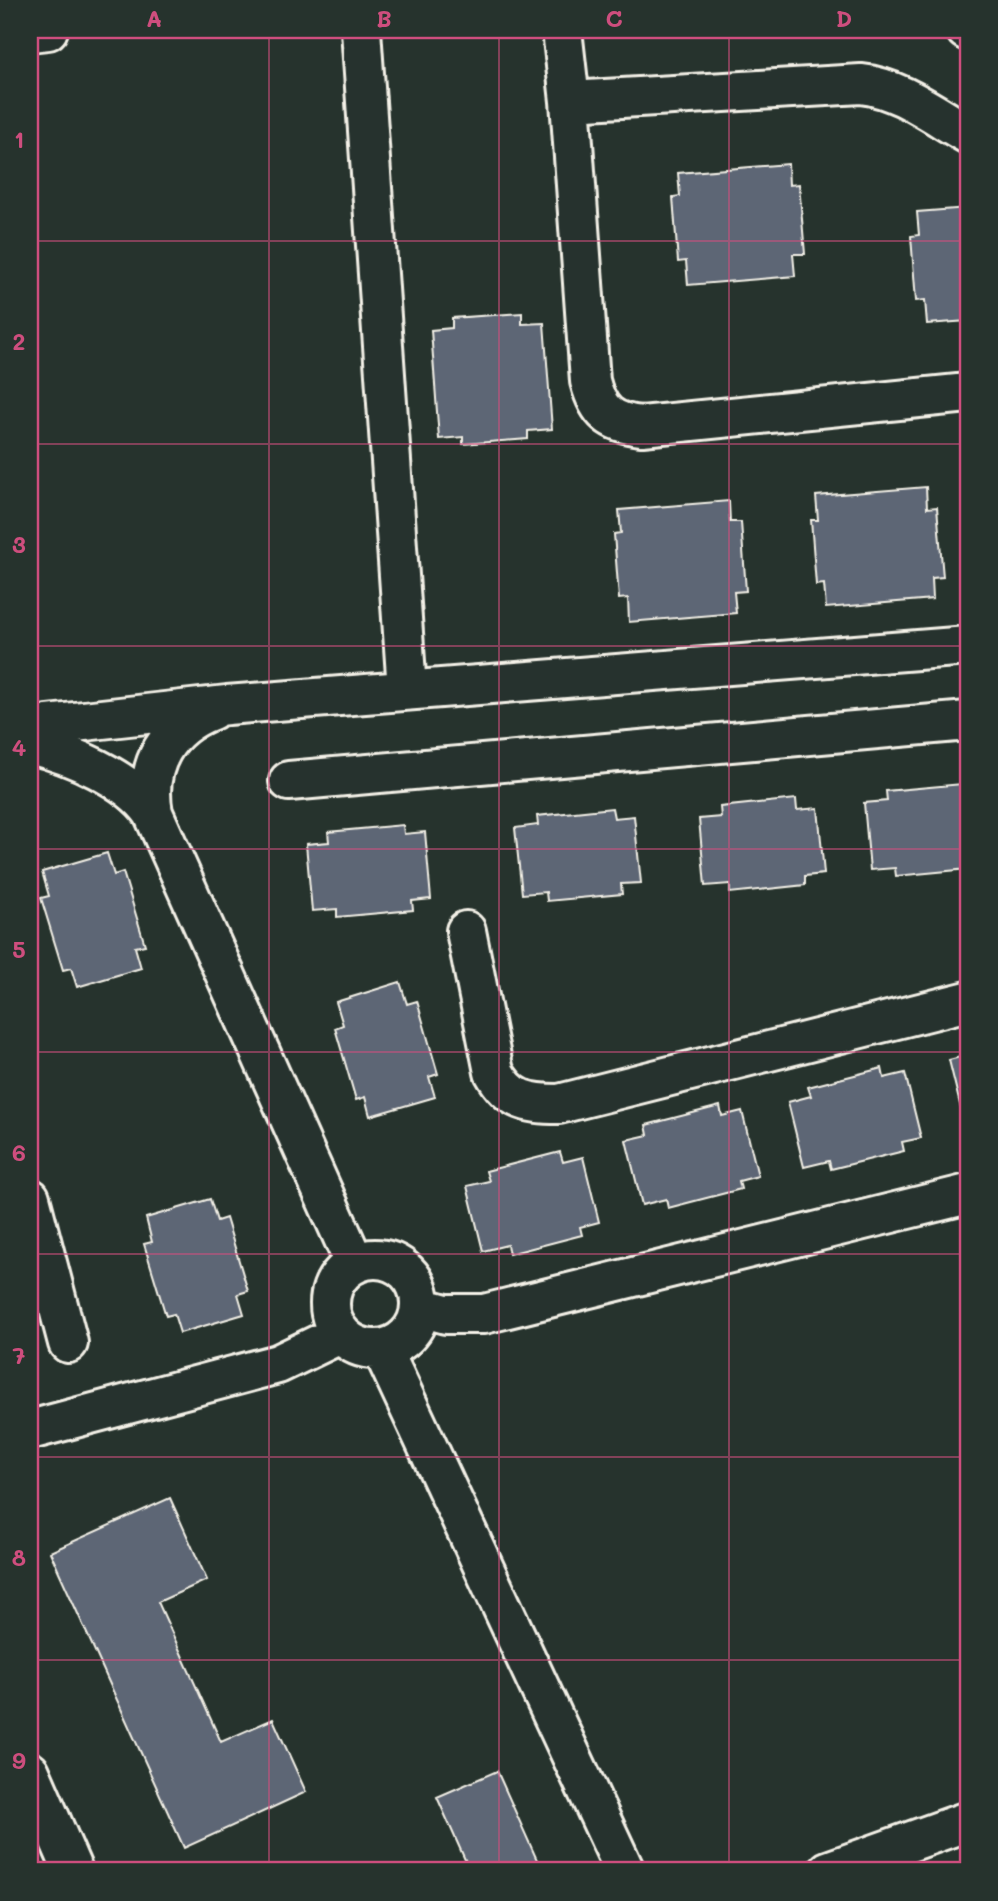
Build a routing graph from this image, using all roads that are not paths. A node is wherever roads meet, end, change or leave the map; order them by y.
1 (48, 30) edge
2 (361, 30) edge
3 (562, 30) edge
4 (30, 32) edge
5 (570, 101) junction
6 (968, 134) edge
7 (968, 393) edge
8 (968, 646) edge
9 (407, 690) junction
10 (227, 705) junction
11 (968, 721) edge
12 (30, 727) edge
13 (30, 744) edge
14 (289, 781) dead end
15 (153, 813) junction
16 (466, 931) dead end
17 (968, 1001) edge
18 (968, 1194) edge
19 (30, 1198) edge
20 (355, 1264) junction
21 (420, 1307) junction
22 (340, 1334) junction
23 (68, 1343) dead end
24 (382, 1349) junction
25 (30, 1430) edge
26 (33, 1788) edge
27 (968, 1821) edge
28 (73, 1871) edge
29 (625, 1871) edge
30 (828, 1871) edge

1 - 4 street
2 - 9 street
3 - 5 street
5 - 6 street
5 - 7 street
8 - 9 street
9 - 10 street
10 - 12 street
10 - 15 street
11 - 14 street
13 - 15 street
15 - 20 street
16 - 17 street
18 - 21 street
19 - 23 street
20 - 21 street
20 - 22 street
21 - 24 street
22 - 24 street
22 - 25 street
24 - 29 street
26 - 28 street
27 - 30 street

